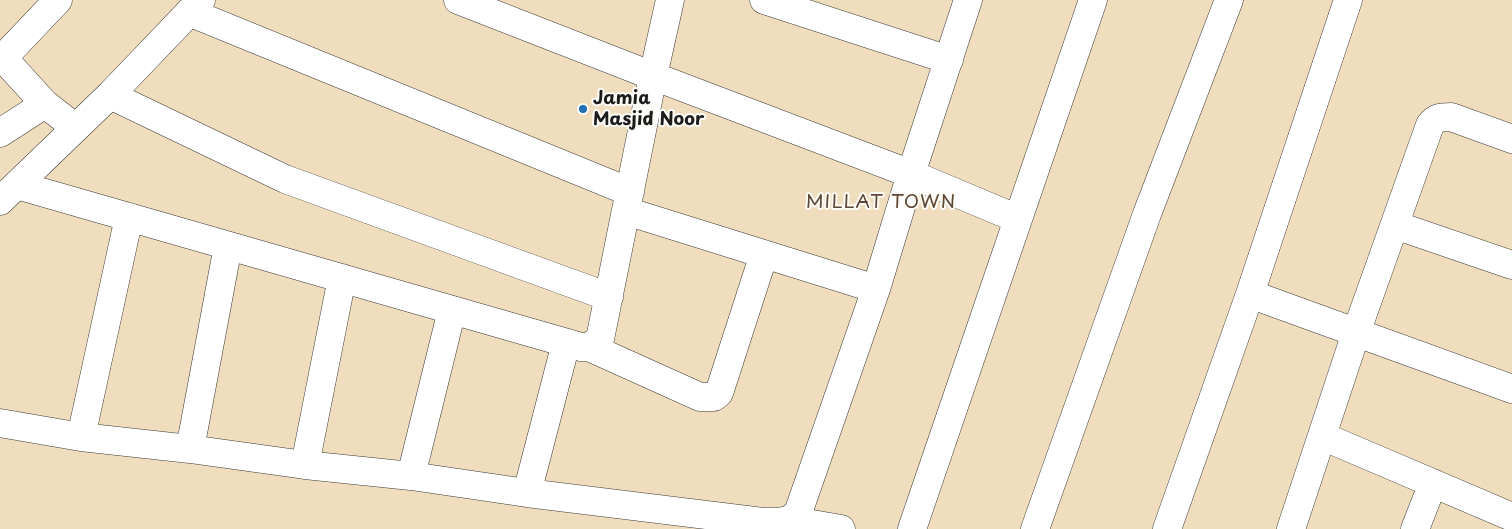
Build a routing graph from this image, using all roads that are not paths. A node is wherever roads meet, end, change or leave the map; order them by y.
1 (58, 0) edge
2 (458, 0) edge
3 (670, 0) edge
4 (764, 0) edge
5 (968, 0) edge
6 (1092, 0) edge
7 (1229, 0) edge
8 (1348, 0) edge
9 (195, 6) edge
10 (1, 56) edge
11 (949, 60) junction
12 (653, 76) junction
13 (110, 94) junction
14 (46, 104) junction
15 (76, 128) junction
16 (0, 133) edge
17 (1512, 139) edge
18 (911, 174) junction
19 (4, 198) edge
20 (628, 201) junction
21 (129, 217) junction
22 (1018, 219) junction
23 (1395, 224) junction
24 (228, 246) junction
25 (764, 254) junction
26 (1512, 265) edge
27 (342, 278) junction
28 (876, 289) junction
29 (1250, 294) junction
30 (609, 297) junction
31 (452, 310) junction
32 (1356, 333) junction
33 (578, 345) junction
34 (1512, 389) edge
35 (0, 422) edge
36 (1322, 436) junction
37 (81, 437) junction
38 (190, 449) junction
39 (305, 465) junction
40 (411, 476) junction
41 (1433, 483) junction
42 (527, 493) junction
43 (1512, 517) edge
44 (789, 520) junction
45 (841, 529) edge
46 (912, 529) edge
47 (1035, 529) edge
48 (1167, 529) edge
49 (1291, 529) edge
50 (1415, 529) edge

1 - 10 street
2 - 12 street
3 - 12 street
4 - 11 street
5 - 11 street
6 - 22 street
7 - 47 street
8 - 29 street
9 - 13 street
9 - 20 street
10 - 14 street
11 - 18 street
12 - 18 street
12 - 20 street
13 - 15 street
13 - 30 street
14 - 15 street
14 - 16 street
15 - 19 street
17 - 23 street
18 - 22 street
18 - 28 street
19 - 21 street
20 - 25 street
20 - 30 street
21 - 24 street
21 - 37 street
22 - 46 street
23 - 26 street
23 - 32 street
24 - 27 street
24 - 38 street
25 - 28 street
25 - 33 street
27 - 31 street
27 - 39 street
28 - 44 street
29 - 32 street
29 - 48 street
30 - 33 street
31 - 33 street
31 - 40 street
32 - 34 street
32 - 36 street
33 - 42 street
35 - 37 street
36 - 41 street
36 - 49 street
37 - 38 street
38 - 39 street
39 - 40 street
40 - 42 street
41 - 43 street
41 - 50 street
42 - 44 street
44 - 45 street

